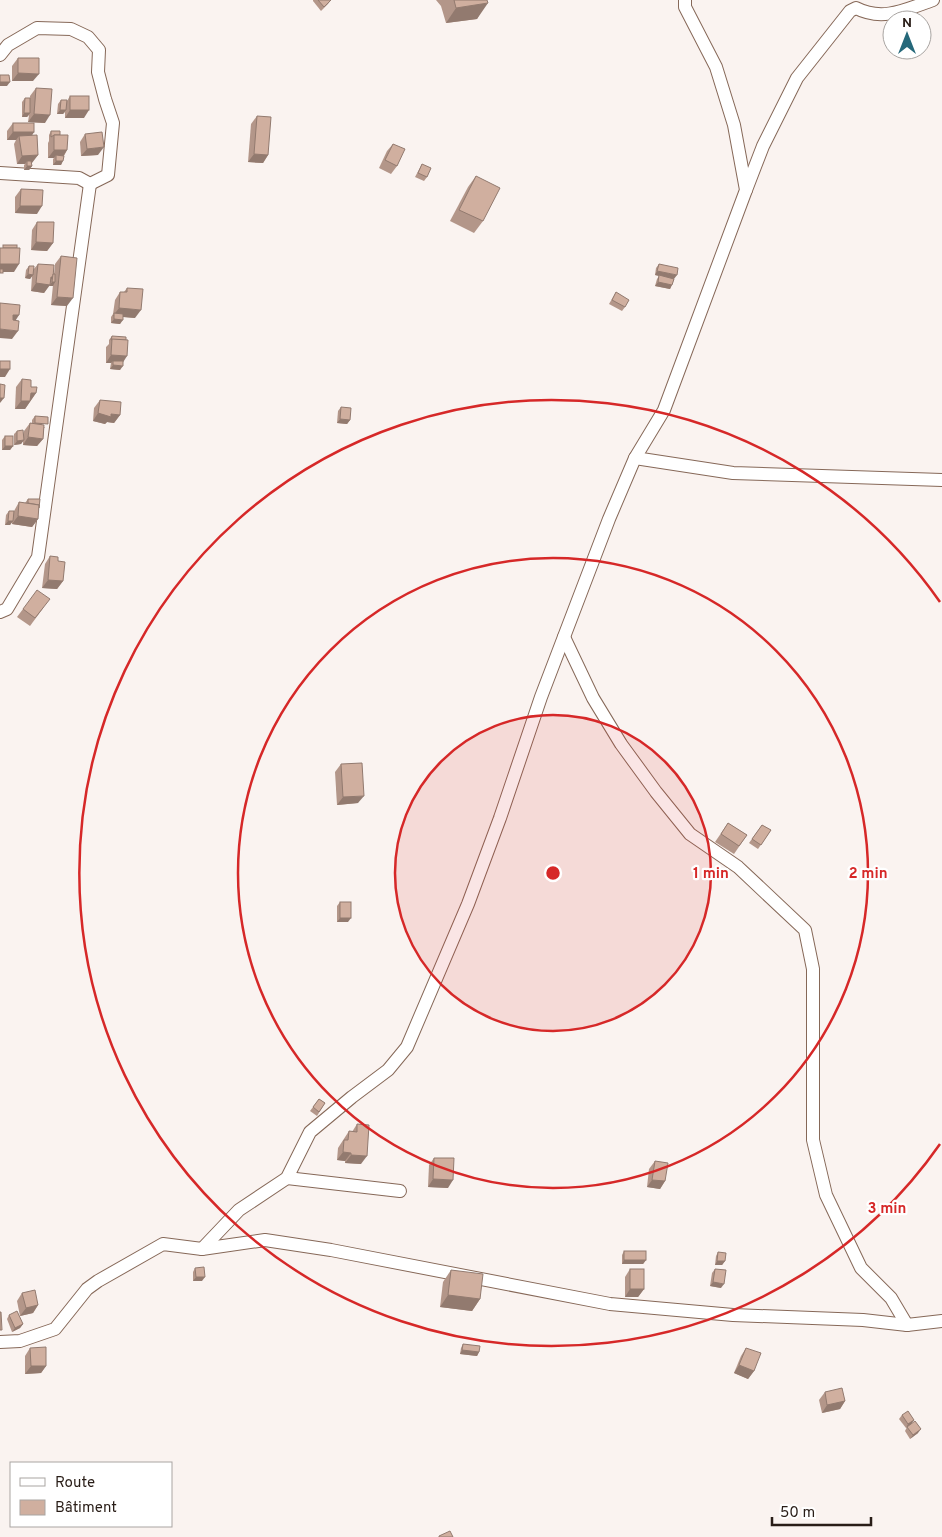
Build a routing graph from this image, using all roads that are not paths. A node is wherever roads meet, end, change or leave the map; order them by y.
1 (685, 0) edge
2 (933, 0) edge
3 (851, 5) edge
4 (0, 56) edge
5 (0, 173) edge
6 (90, 184) junction
7 (746, 190) junction
8 (635, 458) junction
9 (942, 480) edge
10 (0, 612) edge
11 (564, 637) junction
12 (287, 1178) junction
13 (400, 1191) dead end
14 (202, 1249) junction
15 (942, 1320) edge
16 (907, 1325) junction
17 (0, 1342) edge

1 - 7 street
2 - 3 street
3 - 7 street
4 - 6 street
5 - 6 street
6 - 10 street
7 - 8 street
8 - 9 street
8 - 11 street
11 - 12 street
11 - 16 street
12 - 13 street
12 - 14 street
14 - 16 street
14 - 17 street
15 - 16 street

